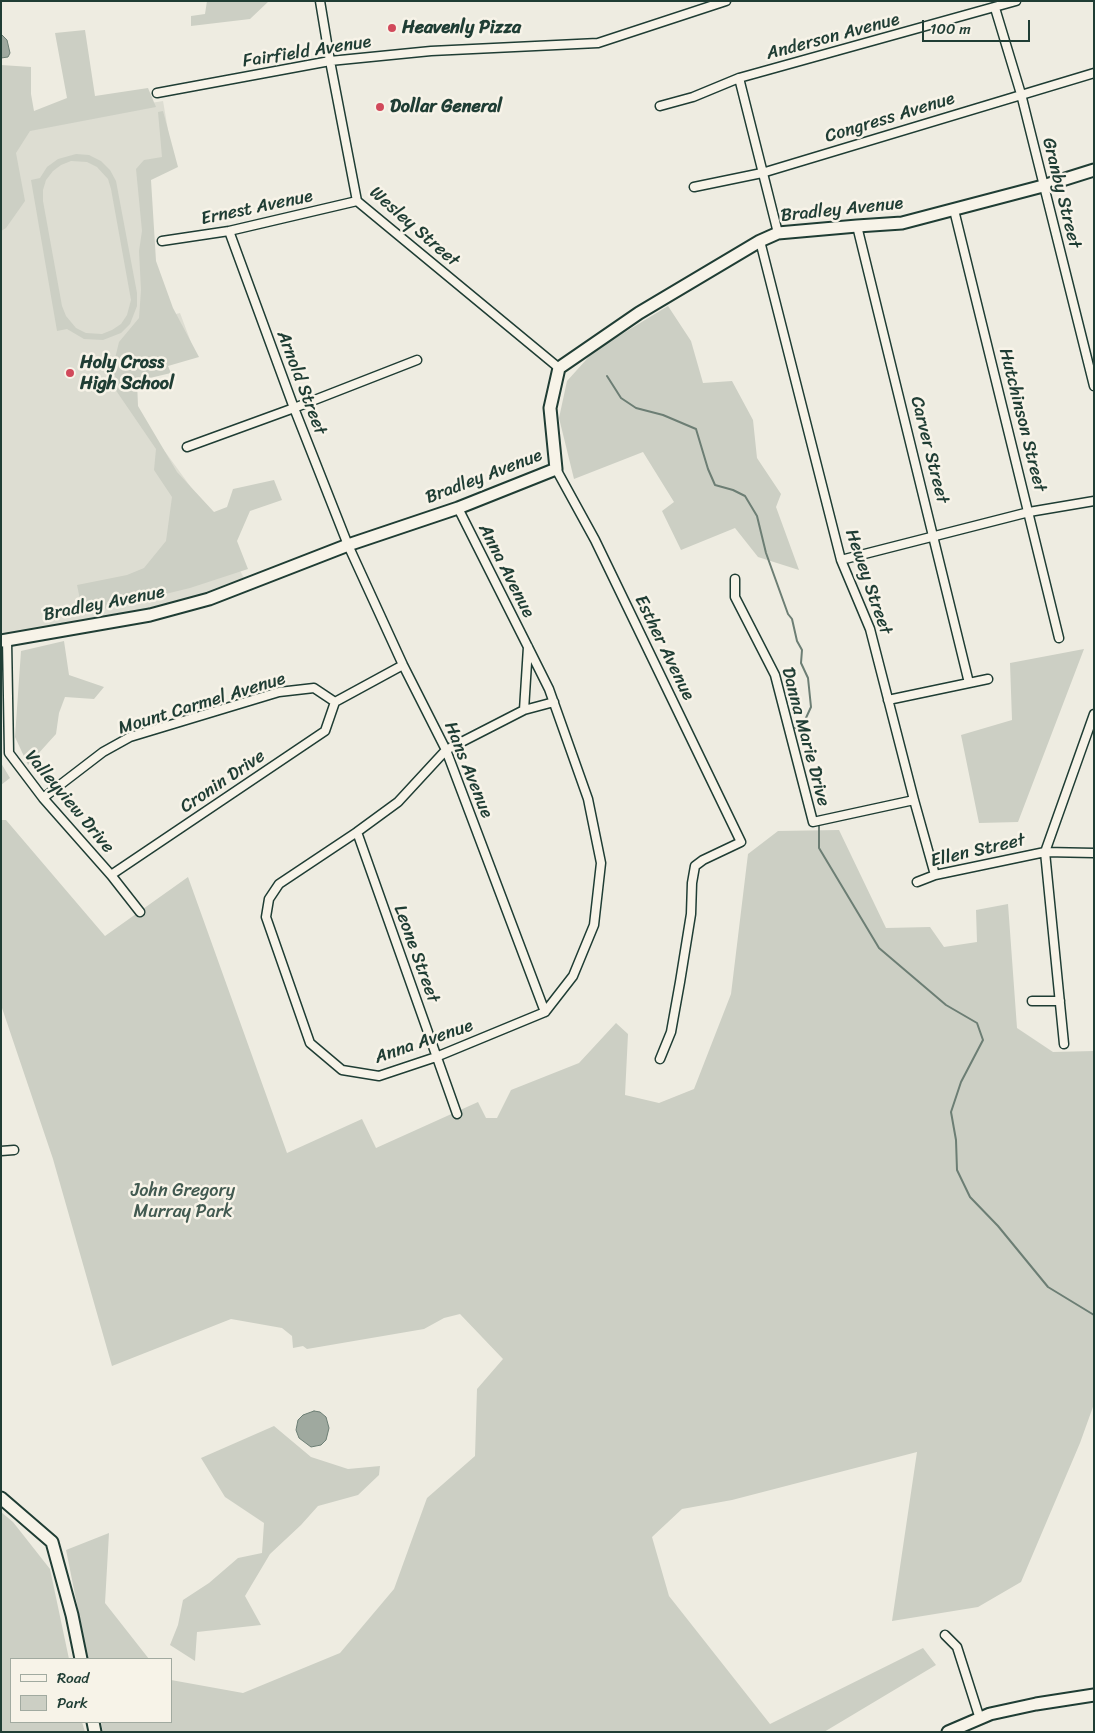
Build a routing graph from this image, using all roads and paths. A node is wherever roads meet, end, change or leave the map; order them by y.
1 (320, 1) edge
2 (726, 1) edge
3 (1016, 1) edge
4 (994, 8) junction
5 (330, 61) junction
6 (1094, 73) edge
7 (739, 78) junction
8 (157, 93) dead end
9 (1021, 94) junction
10 (660, 106) dead end
11 (1094, 170) edge
12 (762, 173) junction
13 (1043, 186) junction
14 (694, 187) dead end
15 (357, 201) junction
16 (954, 210) junction
17 (857, 226) junction
18 (229, 231) junction
19 (778, 233) junction
20 (162, 241) dead end
21 (760, 241) junction
22 (1094, 348) edge
23 (1085, 350) junction
24 (417, 360) dead end
25 (559, 368) junction
26 (1094, 386) edge
27 (294, 408) junction
28 (187, 447) dead end
29 (556, 469) junction
30 (1094, 501) edge
31 (458, 508) junction
32 (1029, 512) junction
33 (935, 536) junction
34 (348, 545) junction
35 (840, 560) junction
36 (735, 579) dead end
37 (1059, 638) dead end
38 (4, 640) edge
39 (528, 647) junction
40 (403, 665) junction
41 (988, 678) dead end
42 (969, 683) junction
43 (888, 700) junction
44 (335, 702) junction
45 (554, 702) junction
46 (524, 710) junction
47 (1094, 714) edge
48 (446, 750) junction
49 (43, 798) junction
50 (914, 800) junction
51 (357, 832) junction
52 (1045, 852) junction
53 (1094, 853) edge
54 (111, 875) junction
55 (935, 875) junction
56 (917, 882) dead end
57 (140, 912) dead end
58 (1032, 1001) dead end
59 (1060, 1001) junction
60 (545, 1012) junction
61 (1064, 1044) dead end
62 (436, 1057) junction
63 (660, 1059) dead end
64 (457, 1114) dead end
65 (14, 1150) dead end
66 (1, 1151) edge
67 (1, 1498) edge
68 (945, 1634) dead end
69 (81, 1658) edge
70 (1094, 1695) edge
71 (980, 1718) junction
72 (948, 1732) edge

1 - 5 street, Wesley Street
2 - 5 street, Fairfield Avenue
3 - 4 street, Anderson Avenue
4 - 7 street, Anderson Avenue
4 - 9 street, Granby Street
5 - 8 street, Fairfield Avenue
5 - 15 street, Wesley Street
6 - 9 street, Congress Avenue
7 - 10 street, Anderson Avenue
7 - 12 street
9 - 12 street, Congress Avenue
9 - 13 street, Granby Street
11 - 13 street, Bradley Avenue
12 - 14 street, Congress Avenue
12 - 19 street
13 - 16 street, Bradley Avenue
13 - 23 street, Granby Street
15 - 18 street, Ernest Avenue
15 - 25 street, Wesley Street
16 - 17 street, Bradley Avenue
16 - 32 street, Hutchinson Street
17 - 19 street, Bradley Avenue
17 - 33 street, Carver Street
18 - 20 street, Ernest Avenue
18 - 27 street, Arnold Street
19 - 21 street, Bradley Avenue
21 - 25 street, Bradley Avenue
21 - 35 street, Hewey Street
22 - 23 street
23 - 26 street, Granby Street
24 - 27 street
25 - 29 street, Bradley Avenue
27 - 28 street
27 - 34 street, Arnold Street
29 - 31 street, Bradley Avenue
29 - 63 street, Esther Avenue
30 - 32 street
31 - 34 street, Bradley Avenue
31 - 39 street, Anna Avenue
32 - 33 street
32 - 37 street, Hutchinson Street
33 - 35 street
33 - 42 street, Carver Street
34 - 38 street, Bradley Avenue
34 - 40 street, Hans Avenue
35 - 43 street, Hewey Street
36 - 50 street, Danna Marie Drive
38 - 49 street, Valleyview Drive
39 - 45 street, Anna Avenue
39 - 46 street
40 - 44 street
40 - 48 street, Hans Avenue
41 - 42 street
42 - 43 street
43 - 50 street, Hewey Street
44 - 49 street, Mount Carmel Avenue
44 - 54 street, Cronin Drive
45 - 46 street, Anna Avenue
45 - 60 street, Anna Avenue
46 - 48 street, Anna Avenue
47 - 52 street
48 - 51 street, Anna Avenue
48 - 60 street, Hans Avenue
49 - 54 street, Valleyview Drive
50 - 55 street, Hewey Street
51 - 62 street, Leone Street
51 - 62 street, Anna Avenue
52 - 53 street, Ellen Street
52 - 55 street, Ellen Street
52 - 59 street
54 - 57 street, Valleyview Drive
55 - 56 street, Ellen Street
58 - 59 street
59 - 61 street
60 - 62 street, Anna Avenue
62 - 64 street, Leone Street
65 - 66 street
67 - 69 street
68 - 71 street
70 - 71 street
71 - 72 street

